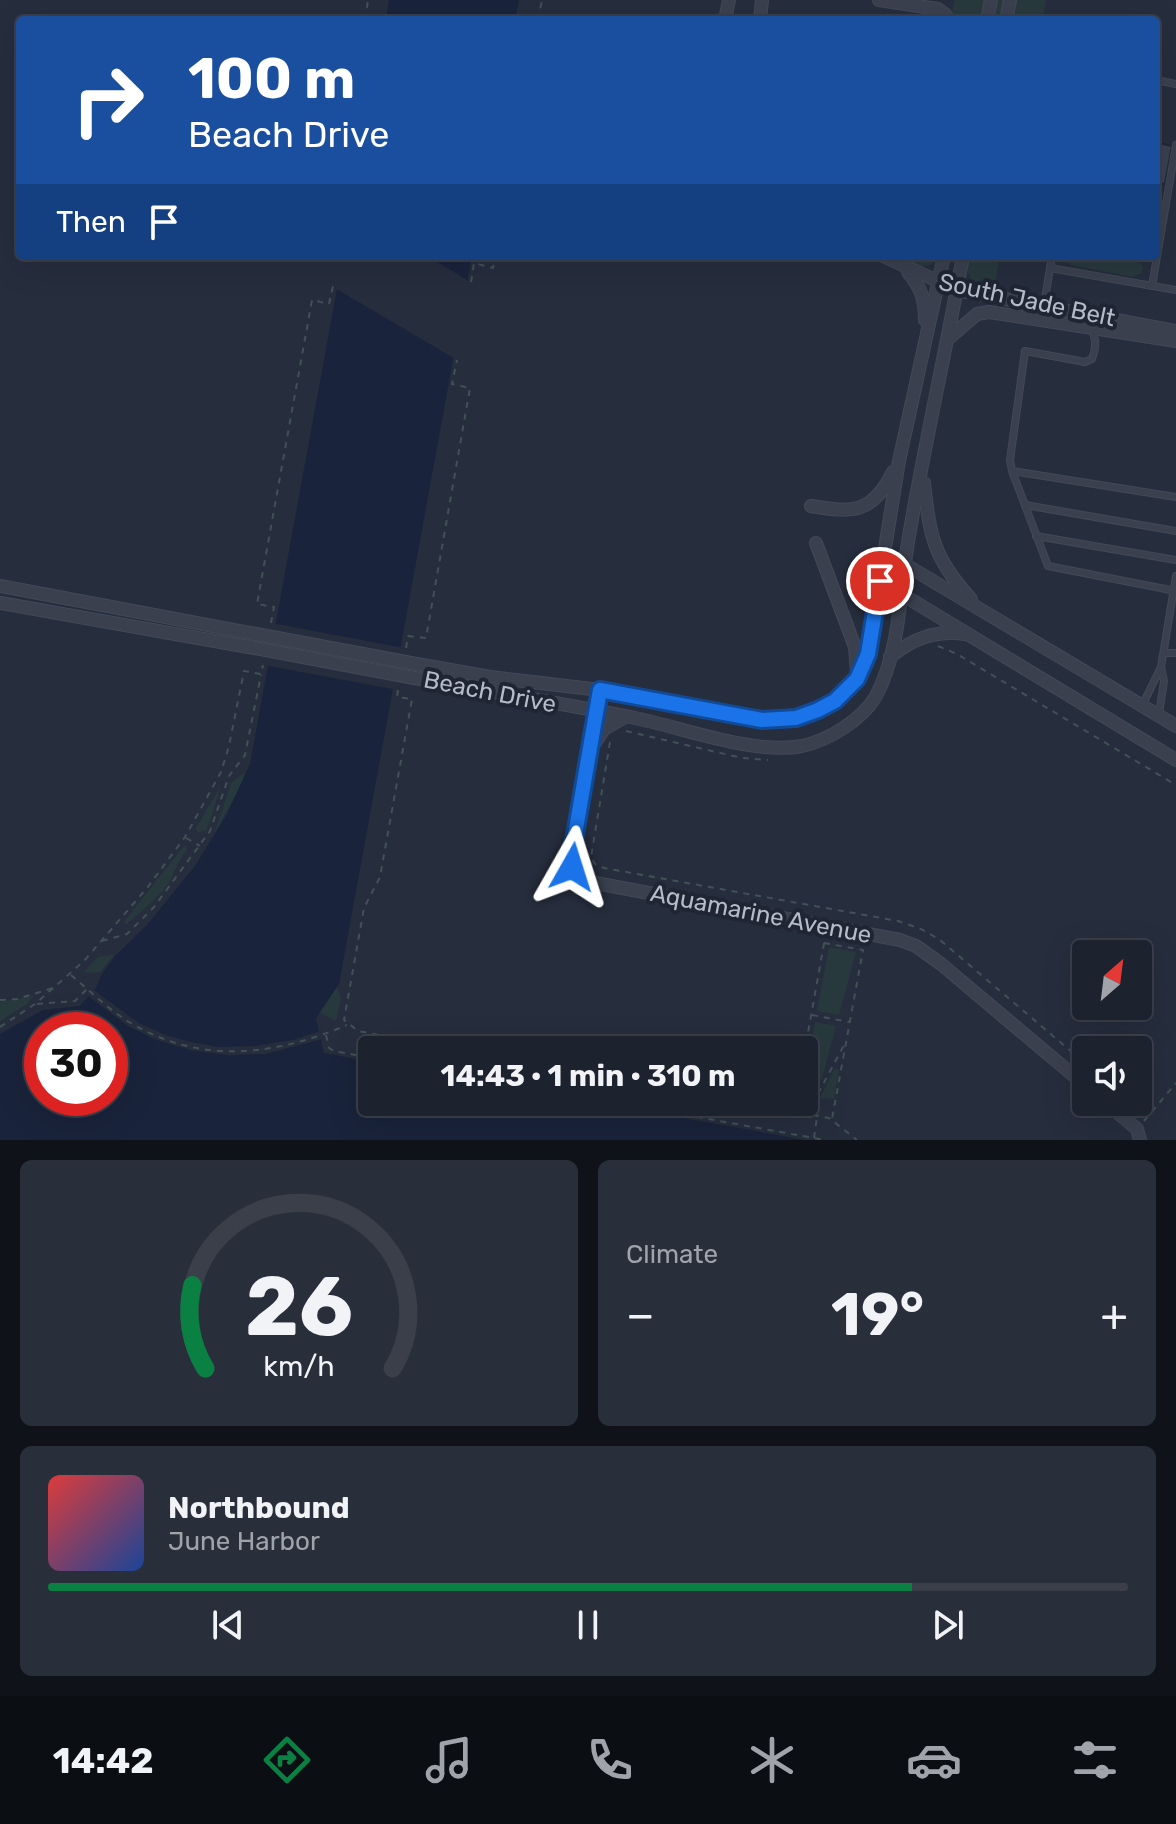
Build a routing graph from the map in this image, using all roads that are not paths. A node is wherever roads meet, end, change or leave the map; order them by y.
1 (879, 0) edge
2 (946, 16) edge
3 (1176, 145) edge
4 (1160, 238) edge
5 (890, 260) edge
6 (943, 260) edge
7 (962, 260) edge
8 (1051, 260) edge
9 (1156, 260) edge
10 (905, 268) junction
11 (1050, 268) junction
12 (939, 284) junction
13 (1152, 286) junction
14 (957, 290) junction
15 (1176, 290) edge
16 (1044, 305) junction
17 (1094, 314) junction
18 (1091, 329) junction
19 (1176, 331) edge
20 (925, 336) junction
21 (949, 338) junction
22 (1176, 341) edge
23 (899, 461) junction
24 (923, 471) junction
25 (1012, 471) junction
26 (1176, 497) edge
27 (1025, 505) junction
28 (811, 506) dead end
29 (1176, 531) edge
30 (1036, 536) junction
31 (816, 543) dead end
32 (884, 552) junction
33 (1176, 560) edge
34 (905, 564) junction
35 (1176, 576) edge
36 (880, 581) junction
37 (0, 586) edge
38 (1175, 590) edge
39 (900, 593) junction
40 (0, 603) edge
41 (980, 609) junction
42 (973, 635) junction
43 (1164, 653) junction
44 (1176, 653) edge
45 (890, 657) junction
46 (1161, 667) junction
47 (857, 679) junction
48 (600, 690) junction
49 (1142, 706) junction
50 (597, 712) junction
51 (1158, 716) junction
52 (625, 717) junction
53 (1176, 726) edge
54 (1129, 731) junction
55 (589, 752) junction
56 (1176, 760) edge
57 (1072, 1074) edge
58 (1119, 1116) edge
59 (1138, 1134) edge

1 - 2 street
3 - 4 lane
5 - 10 street, South Jade Belt
6 - 12 street
7 - 14 street, Beach Drive
8 - 11 lane
9 - 13 lane
10 - 12 street, South Jade Belt
10 - 20 street
11 - 13 lane
11 - 16 lane
12 - 14 street, South Jade Belt
12 - 20 street
13 - 15 lane
14 - 16 street, South Jade Belt
14 - 21 street, Beach Drive
16 - 17 street, South Jade Belt
17 - 18 lane
17 - 19 street, South Jade Belt
18 - 21 street
18 - 22 street
18 - 25 lane
20 - 23 street, Beach Drive
21 - 24 street, Beach Drive
23 - 28 street
23 - 32 street, Beach Drive
24 - 34 street, Beach Drive
24 - 41 street
25 - 26 lane
25 - 27 lane
27 - 29 lane
27 - 30 lane
30 - 33 lane
30 - 38 lane
31 - 47 street
32 - 34 street
32 - 36 street, Beach Drive
34 - 39 street, Beach Drive
34 - 41 street
35 - 38 lane
36 - 39 street
36 - 47 street, Beach Drive
37 - 48 street, Beach Drive, bridge
38 - 43 lane
39 - 42 street
39 - 45 street, Beach Drive
40 - 50 street, Beach Drive, bridge
41 - 49 street
42 - 45 street
42 - 54 street
43 - 44 lane
43 - 46 lane
45 - 52 street, Beach Drive
46 - 49 lane
46 - 51 lane
47 - 48 street, Beach Drive
48 - 50 street, Aquamarine Avenue
49 - 51 street
49 - 54 street
50 - 52 street, Beach Drive
50 - 55 street, Aquamarine Avenue
51 - 53 street
52 - 55 street
54 - 56 street
55 - 57 street, Aquamarine Avenue
58 - 59 street

